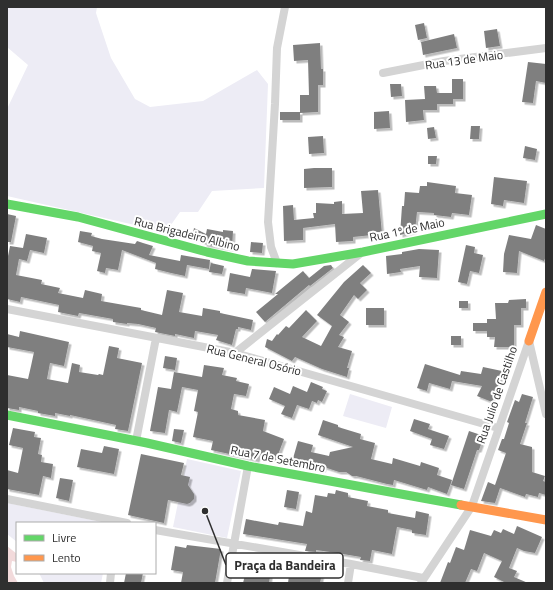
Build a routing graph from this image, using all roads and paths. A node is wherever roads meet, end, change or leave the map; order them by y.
1 (285, 7) edge
2 (546, 48) edge
3 (383, 73) dead end
4 (7, 204) edge
5 (546, 214) edge
6 (363, 252) junction
7 (277, 263) junction
8 (546, 292) edge
9 (7, 308) edge
10 (156, 338) junction
11 (529, 341) junction
12 (235, 353) junction
13 (546, 414) edge
14 (7, 415) edge
15 (498, 428) junction
16 (136, 441) junction
17 (248, 466) junction
18 (7, 499) edge
19 (472, 506) junction
20 (546, 520) edge
21 (118, 522) edge
22 (156, 530) edge
23 (234, 543) junction
24 (351, 564) junction
25 (422, 580) edge
26 (227, 583) edge
27 (348, 583) edge

1 - 7 street
2 - 3 street, Rua 13 de Maio
4 - 7 street, Rua Brigadeiro Albino
5 - 6 street, Rua 1º de Maio
6 - 7 street, Rua Brigadeiro Albino
6 - 12 street, Rua 1º de Maio
8 - 11 street, Rua Julio de Castilho
9 - 10 street, Rua General Osório
10 - 12 street, Rua General Osório
10 - 16 street
11 - 13 street
11 - 15 street, Rua Julio de Castilho
12 - 15 street, Rua General Osório
14 - 16 street, Rua 7 de Setembro
15 - 19 street, Rua Julio de Castilho
16 - 17 street, Rua 7 de Setembro
17 - 19 street, Rua 7 de Setembro
17 - 23 street
18 - 21 street
19 - 20 street, Rua 7 de Setembro
19 - 25 street, Rua Julio de Castilho
22 - 23 street
23 - 24 street
23 - 26 street
24 - 25 street
24 - 27 street

